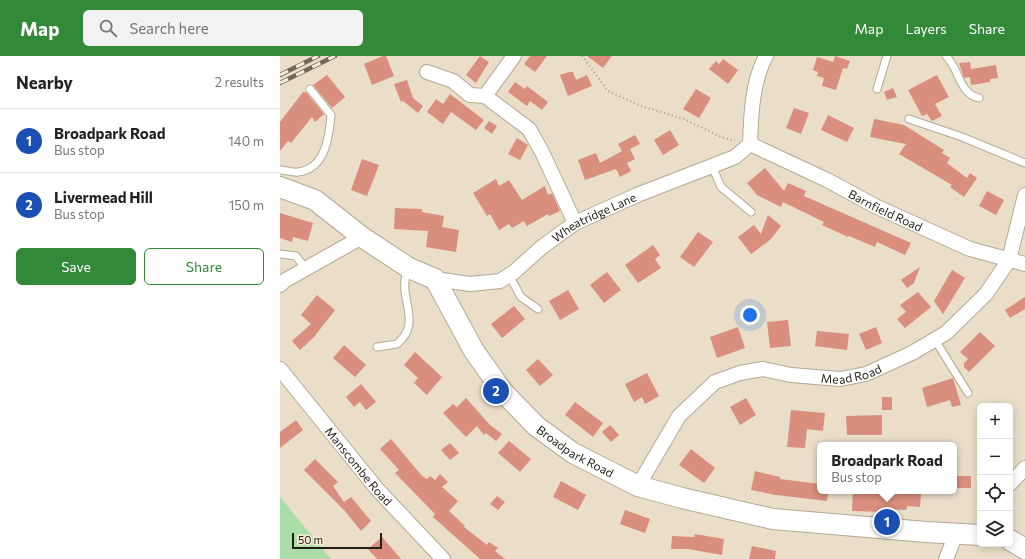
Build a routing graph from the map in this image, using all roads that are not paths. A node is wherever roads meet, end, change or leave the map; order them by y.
1 (514, 56) edge
2 (766, 56) edge
3 (887, 56) edge
4 (946, 56) edge
5 (427, 72) dead end
6 (310, 89) dead end
7 (878, 89) dead end
8 (485, 96) junction
9 (979, 98) dead end
10 (909, 119) dead end
11 (750, 144) junction
12 (1025, 163) edge
13 (712, 166) junction
14 (280, 170) edge
15 (280, 187) edge
16 (1025, 195) edge
17 (751, 212) dead end
18 (575, 223) junction
19 (362, 237) junction
20 (280, 254) edge
21 (1009, 260) junction
22 (1025, 264) edge
23 (409, 268) junction
24 (306, 269) junction
25 (509, 275) junction
26 (435, 279) junction
27 (280, 285) edge
28 (538, 309) dead end
29 (935, 340) junction
30 (377, 347) dead end
31 (280, 369) edge
32 (968, 393) dead end
33 (1025, 468) edge
34 (1013, 481) edge
35 (638, 486) junction
36 (956, 534) junction
37 (977, 535) edge
38 (1013, 542) edge
39 (1025, 549) edge
40 (443, 559) edge
41 (946, 559) edge

1 - 8 street
2 - 11 street
3 - 7 lane
4 - 9 lane
5 - 8 street
6 - 14 lane
8 - 18 street
10 - 12 lane
11 - 13 street, Wheatridge Lane
11 - 21 street, Barnfield Road
13 - 17 lane
13 - 18 street, Wheatridge Lane
15 - 19 street, Wheatridge Lane
16 - 21 street, Mead Road
18 - 25 street, Wheatridge Lane
19 - 23 street, Wheatridge Lane
19 - 24 street
20 - 24 lane
21 - 22 street, Barnfield Road
21 - 29 street, Mead Road
23 - 26 street, Wheatridge Lane
23 - 30 lane
24 - 27 street
25 - 26 street, Wheatridge Lane
25 - 28 lane
26 - 35 street, Broadpark Road
29 - 32 lane
29 - 35 street, Mead Road
31 - 40 street, Manscombe Road
33 - 34 street
35 - 36 street, Broadpark Road
36 - 37 street, Broadpark Road
36 - 41 street
38 - 39 street

